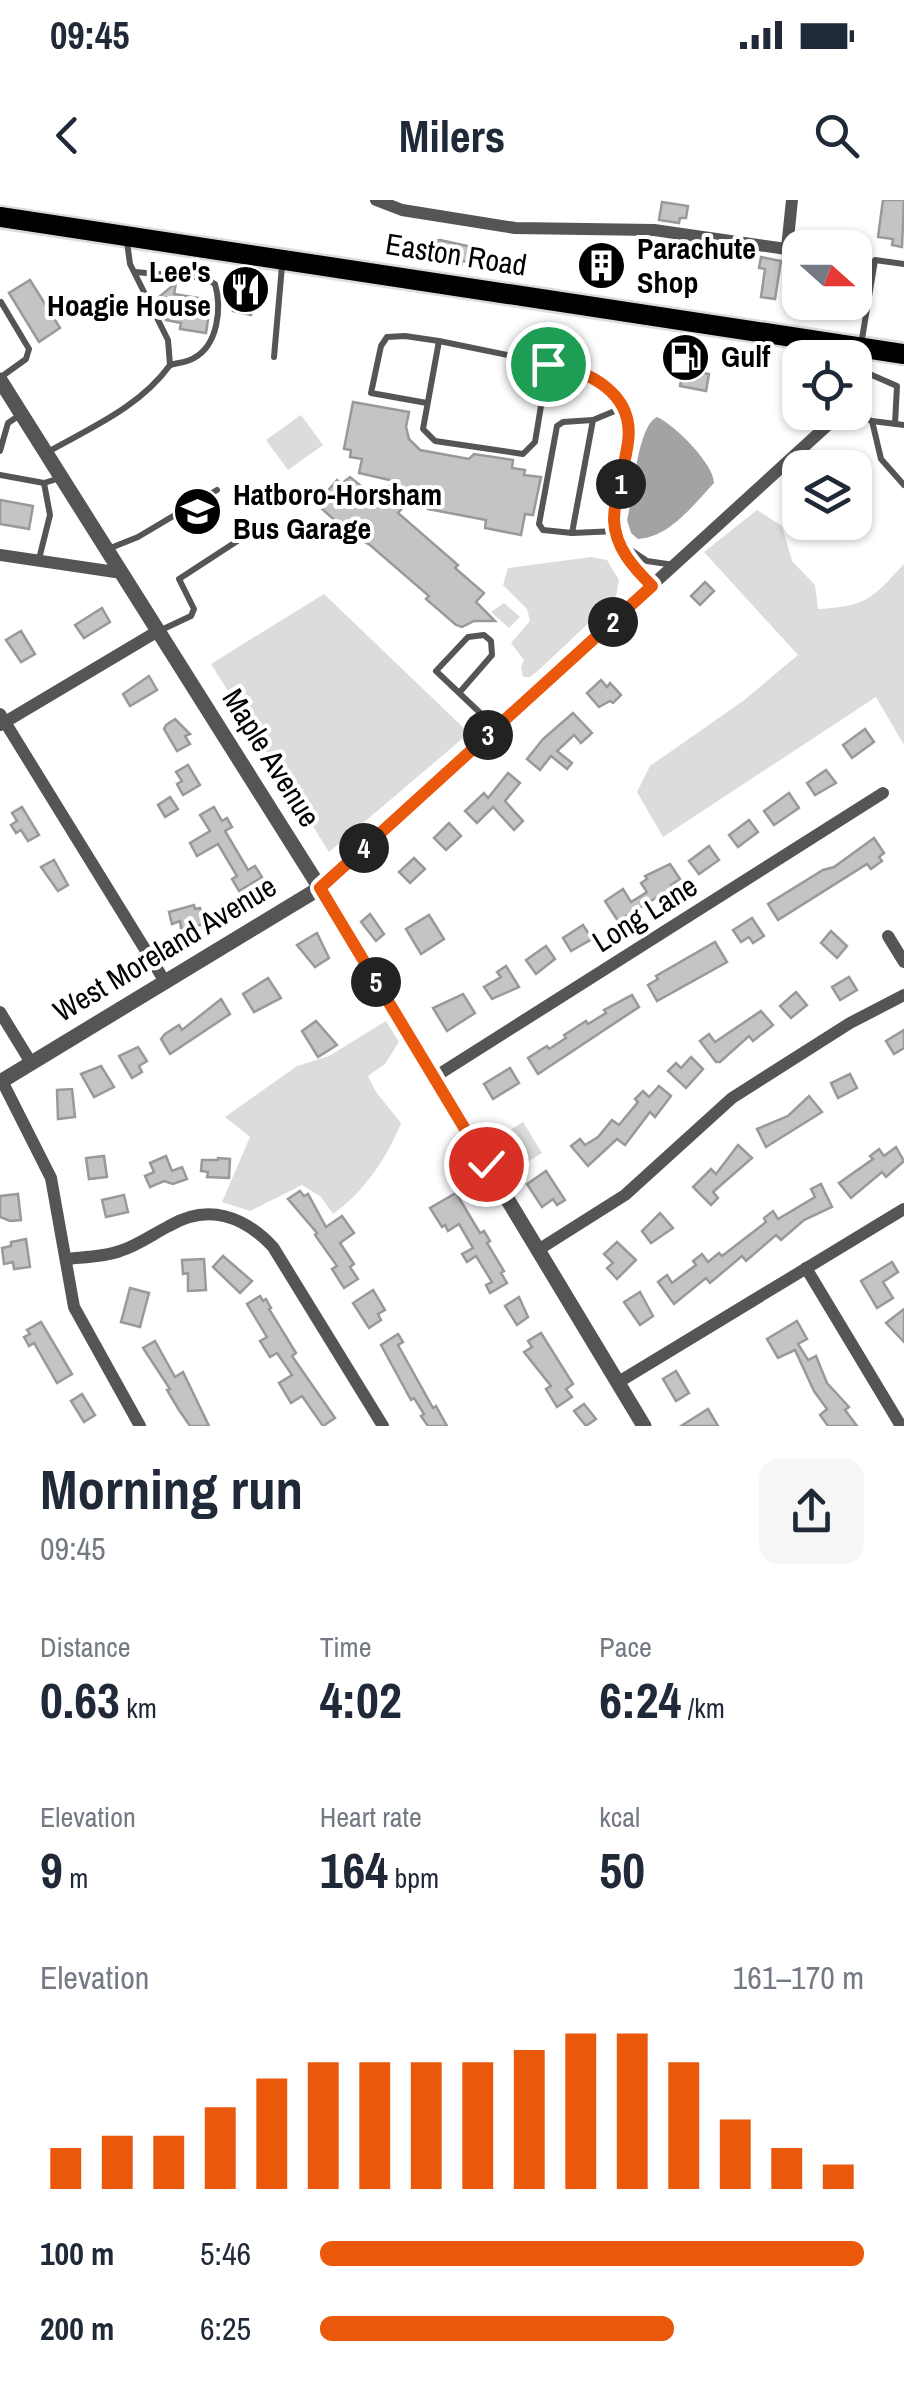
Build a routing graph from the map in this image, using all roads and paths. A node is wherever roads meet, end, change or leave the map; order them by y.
1 (376, 200) edge
2 (792, 200) edge
3 (0, 217) edge
4 (793, 230) edge
5 (126, 235) junction
6 (782, 248) edge
7 (283, 260) junction
8 (904, 264) edge
9 (134, 272) junction
10 (1, 302) edge
11 (821, 340) edge
12 (862, 340) edge
13 (439, 342) junction
14 (872, 348) edge
15 (904, 354) edge
16 (274, 357) dead end
17 (548, 364) junction
18 (170, 365) junction
19 (0, 378) edge
20 (872, 379) edge
21 (427, 404) junction
22 (622, 408) junction
23 (10, 420) edge
24 (593, 420) junction
25 (872, 421) joint
26 (900, 424) edge
27 (826, 430) edge
28 (0, 452) edge
29 (46, 453) junction
30 (0, 476) edge
31 (61, 478) junction
32 (44, 483) junction
33 (904, 485) edge
34 (217, 490) dead end
35 (617, 531) junction
36 (572, 533) junction
37 (248, 534) dead end
38 (622, 544) junction
39 (107, 549) junction
40 (0, 555) edge
41 (39, 561) junction
42 (675, 566) junction
43 (122, 574) junction
44 (652, 586) junction
45 (158, 631) junction
46 (459, 692) junction
47 (2, 720) edge
48 (496, 728) junction
49 (883, 792) dead end
50 (320, 888) junction
51 (888, 936) dead end
52 (904, 962) edge
53 (164, 980) junction
54 (904, 995) edge
55 (0, 1012) edge
56 (30, 1062) junction
57 (433, 1078) junction
58 (1, 1081) edge
59 (904, 1209) edge
60 (538, 1250) junction
61 (66, 1259) junction
62 (806, 1268) junction
63 (618, 1384) junction
64 (140, 1426) edge
65 (383, 1426) edge
66 (644, 1426) edge
67 (901, 1426) edge

1 - 6 street
2 - 4 street
3 - 5 highway, Easton Road
5 - 7 highway, Easton Road
5 - 9 lane
7 - 11 highway, Easton Road
7 - 16 lane
8 - 12 lane
9 - 18 lane
9 - 18 lane
10 - 19 lane
13 - 17 lane
13 - 21 lane
13 - 21 lane
14 - 15 highway, Easton Road
17 - 21 lane
17 - 22 lane
18 - 29 lane
19 - 23 street, Maple Avenue
20 - 26 lane
22 - 24 lane
22 - 35 lane
23 - 28 lane
23 - 29 street, Maple Avenue
24 - 36 lane
24 - 36 lane
25 - 26 lane
25 - 33 lane
27 - 42 street, West Moreland Avenue
29 - 31 street, Maple Avenue
30 - 32 lane
31 - 32 lane
31 - 39 street, Maple Avenue
32 - 41 lane
34 - 39 lane
35 - 36 lane
35 - 38 lane
37 - 45 lane
38 - 42 lane
38 - 44 lane
39 - 43 street, Maple Avenue
40 - 41 street
41 - 43 street
42 - 44 street, West Moreland Avenue
43 - 45 street, Maple Avenue
44 - 48 street, West Moreland Avenue
45 - 47 street
45 - 50 street, Maple Avenue
46 - 46 lane
46 - 48 lane
47 - 53 street
48 - 50 street, West Moreland Avenue
49 - 57 street, Long Lane
50 - 53 street, West Moreland Avenue
50 - 57 street, Maple Avenue
51 - 52 street
53 - 56 street, West Moreland Avenue
54 - 60 street
55 - 56 street
56 - 58 street, West Moreland Avenue
57 - 60 street, Maple Avenue
58 - 61 street
59 - 62 street
60 - 63 street, Maple Avenue
61 - 64 street
61 - 65 street
62 - 63 street
62 - 67 street
63 - 66 street, Maple Avenue

